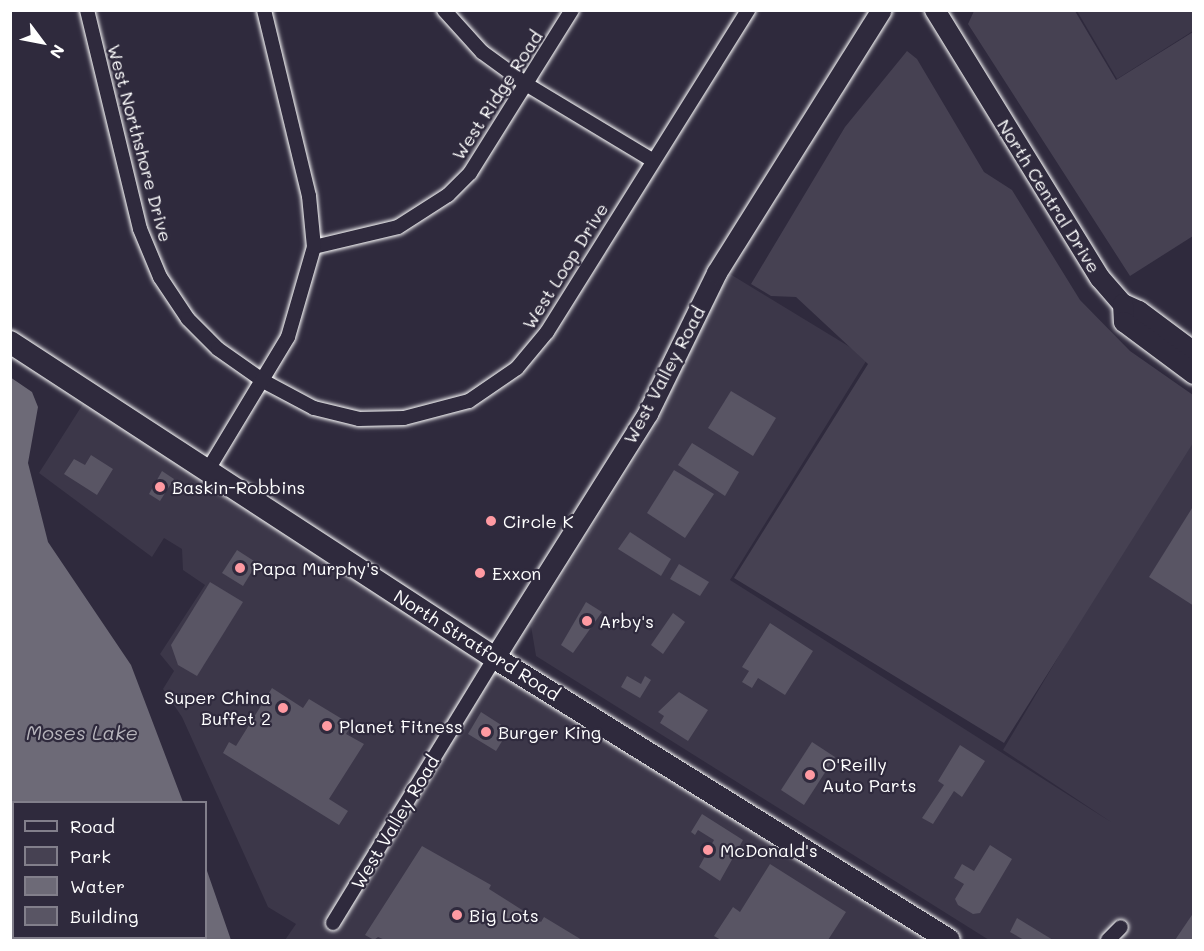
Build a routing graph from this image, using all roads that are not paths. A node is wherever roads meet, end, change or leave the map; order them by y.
1 (87, 10) edge
2 (264, 10) edge
3 (444, 10) edge
4 (572, 10) edge
5 (747, 10) edge
6 (882, 10) edge
7 (935, 10) edge
8 (526, 84) junction
9 (652, 160) junction
10 (315, 247) junction
11 (1123, 304) junction
12 (10, 342) edge
13 (1194, 352) edge
14 (1194, 374) edge
15 (265, 382) junction
16 (206, 473) junction
17 (495, 658) junction
18 (333, 923) dead end
19 (1121, 927) dead end
20 (949, 940) edge
21 (1108, 940) edge

1 - 15 street, West Northshore Drive
2 - 10 street
3 - 8 street
4 - 8 street, West Ridge Road
5 - 9 street, West Loop Drive
6 - 17 main road, West Valley Road
7 - 11 main road, North Central Drive
8 - 9 street
8 - 10 street, West Ridge Road
9 - 15 street, West Loop Drive
10 - 15 street
11 - 13 main road, North Central Drive
11 - 14 main road
12 - 16 main road, North Stratford Road
15 - 16 street
16 - 17 main road, North Stratford Road
17 - 18 street, West Valley Road
17 - 20 main road, North Stratford Road
19 - 21 street

